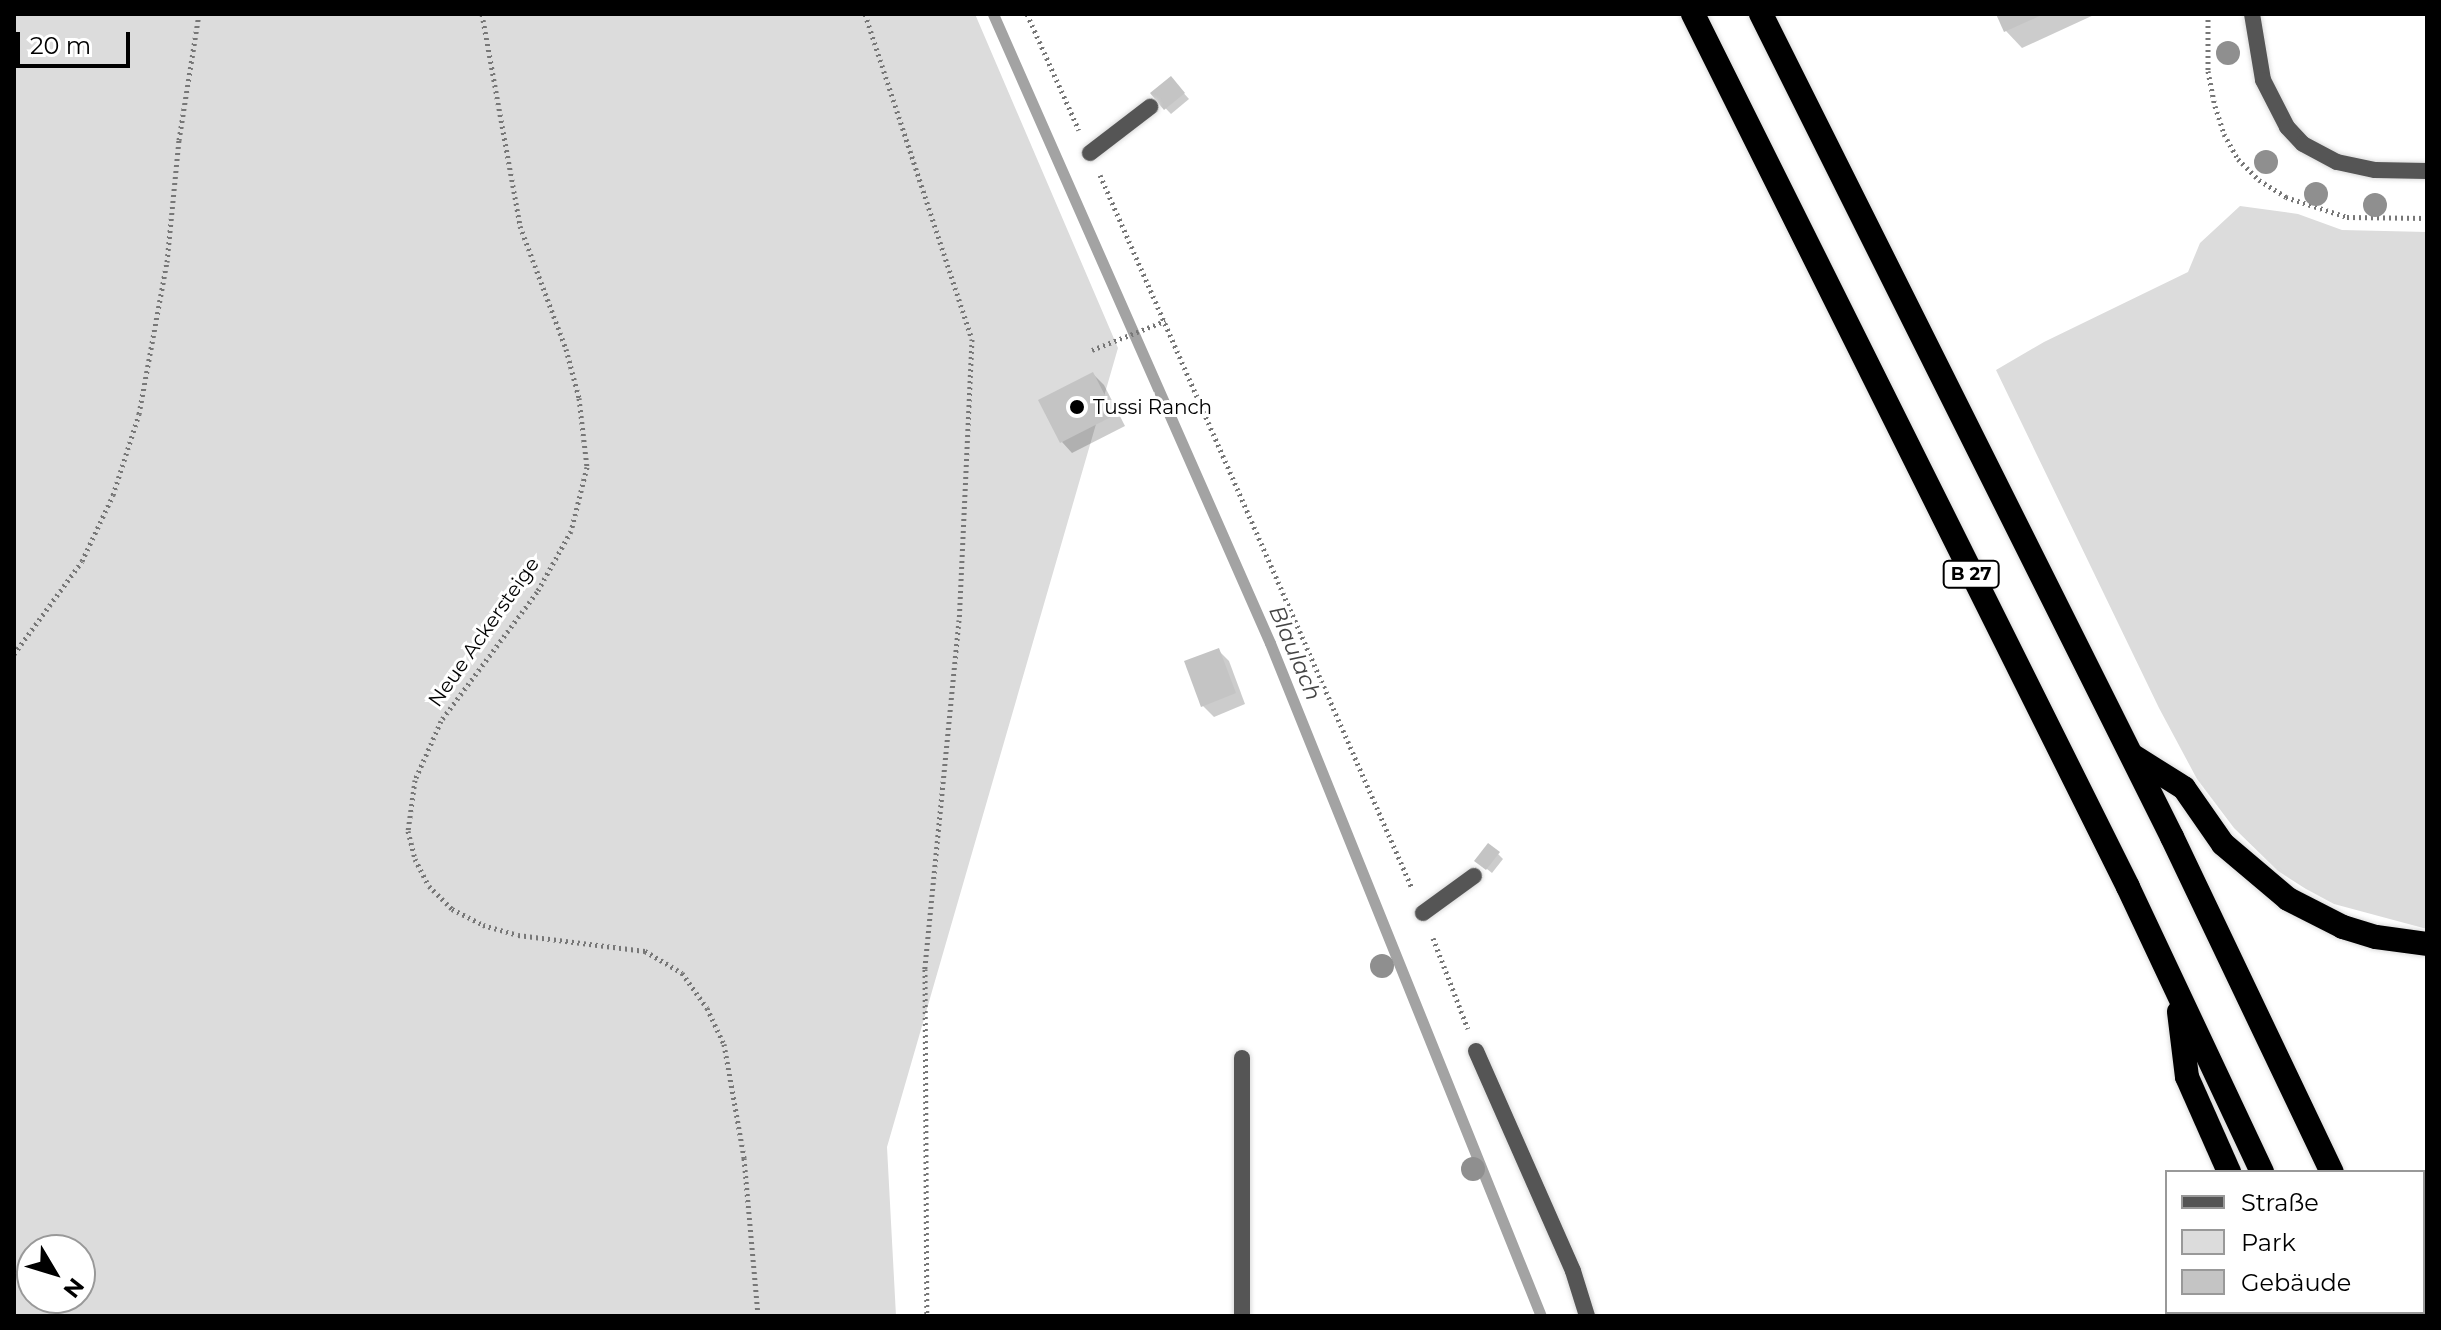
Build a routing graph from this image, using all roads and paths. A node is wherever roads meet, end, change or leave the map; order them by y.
1 (199, 14) edge
2 (482, 14) edge
3 (865, 14) edge
4 (1027, 14) edge
5 (1693, 14) edge
6 (1761, 14) edge
7 (2252, 14) edge
8 (1150, 107) dead end
9 (1090, 153) junction
10 (2427, 171) edge
11 (1165, 321) junction
12 (1092, 350) dead end
13 (14, 654) edge
14 (2131, 754) junction
15 (1474, 876) dead end
16 (1423, 913) junction
17 (2427, 944) edge
18 (2177, 990) junction
19 (1476, 1051) joint
20 (1242, 1058) dead end
21 (2228, 1170) edge
22 (2261, 1170) edge
23 (2331, 1170) edge
24 (758, 1316) edge
25 (927, 1316) edge
26 (1242, 1316) edge
27 (1587, 1316) edge

1 - 13 path
2 - 24 path, Neue Ackersteige
3 - 25 path
4 - 9 path
5 - 18 highway, B 27
6 - 14 highway, B 27
7 - 10 street
8 - 9 street
9 - 11 path
11 - 12 path
11 - 16 path
14 - 17 highway
14 - 23 highway, B 27
15 - 16 street
16 - 19 path
18 - 21 highway
18 - 22 highway, B 27
19 - 27 street
20 - 26 street

